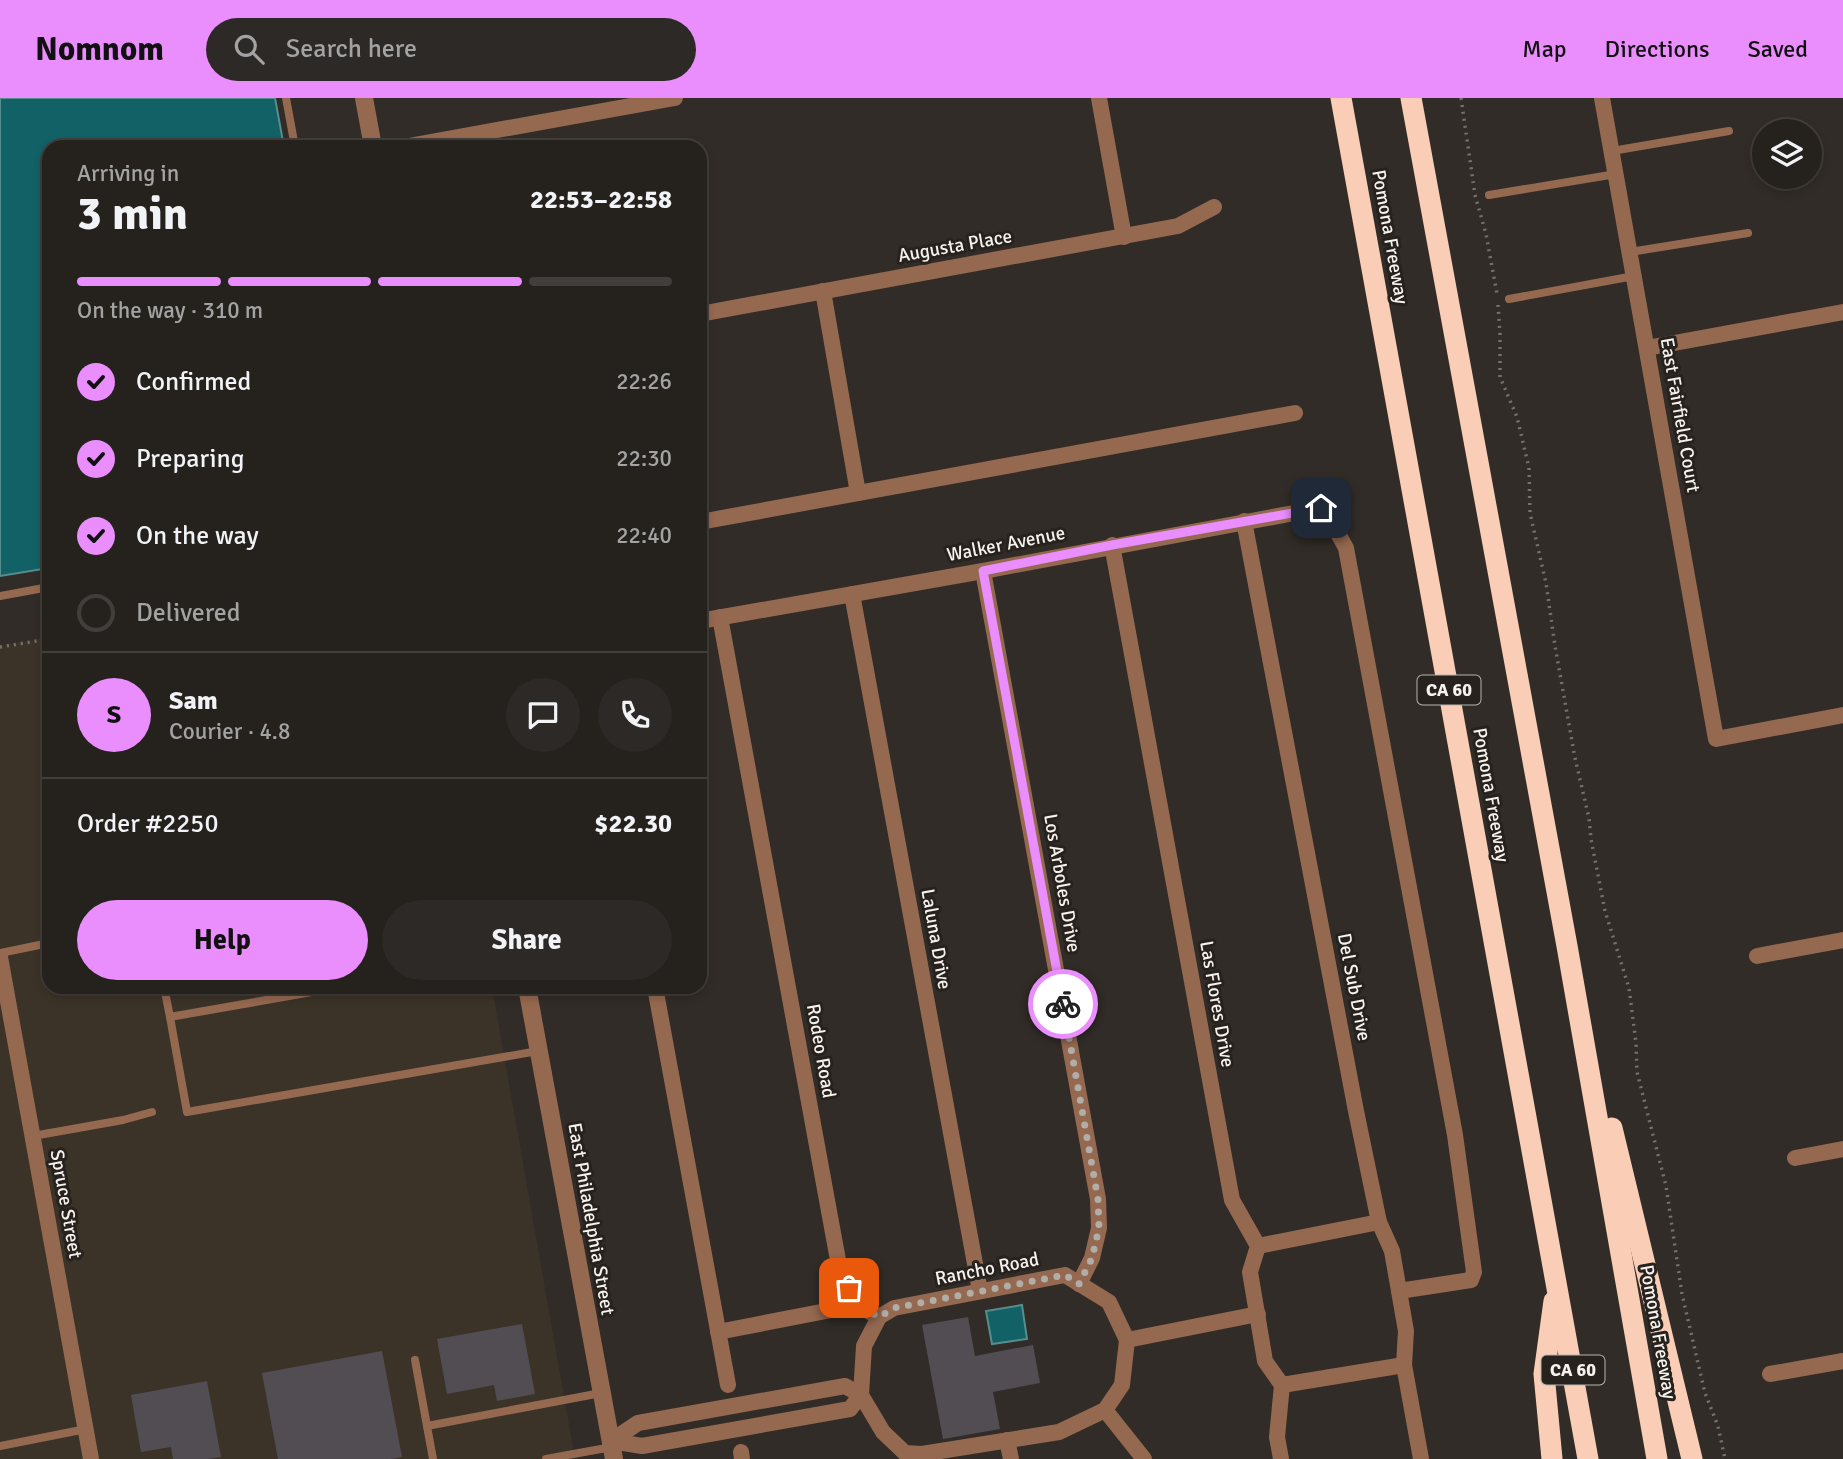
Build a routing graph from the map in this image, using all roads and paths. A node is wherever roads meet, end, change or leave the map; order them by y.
1 (286, 98) edge
2 (364, 98) edge
3 (675, 98) edge
4 (1099, 98) edge
5 (1341, 98) edge
6 (1411, 98) edge
7 (1461, 98) edge
8 (1602, 98) edge
9 (1729, 131) dead end
10 (294, 140) edge
11 (372, 140) edge
12 (441, 140) edge
13 (1612, 151) junction
14 (1616, 174) junction
15 (1489, 195) dead end
16 (1214, 207) dead end
17 (1748, 233) dead end
18 (1124, 236) junction
19 (1630, 252) junction
20 (1634, 276) junction
21 (823, 291) junction
22 (1509, 299) dead end
23 (1843, 312) edge
24 (707, 313) edge
25 (1647, 348) junction
26 (1295, 413) dead end
27 (859, 493) junction
28 (707, 521) edge
29 (1244, 521) junction
30 (1112, 545) junction
31 (983, 571) junction
32 (42, 588) edge
33 (852, 594) junction
34 (0, 596) edge
35 (720, 617) junction
36 (707, 620) edge
37 (42, 640) edge
38 (0, 648) edge
39 (1843, 715) edge
40 (1843, 940) edge
41 (42, 945) edge
42 (1567, 946) junction
43 (0, 955) edge
44 (1757, 956) dead end
45 (165, 994) edge
46 (300, 994) edge
47 (528, 994) edge
48 (656, 994) edge
49 (170, 1017) junction
50 (539, 1051) junction
51 (152, 1112) dead end
52 (33, 1136) junction
53 (1843, 1149) edge
54 (1795, 1158) dead end
55 (1379, 1222) junction
56 (1258, 1246) junction
57 (1557, 1282) junction
58 (1079, 1284) junction
59 (980, 1291) junction
60 (1399, 1291) junction
61 (858, 1305) junction
62 (1258, 1314) junction
63 (879, 1317) junction
64 (718, 1332) junction
65 (1127, 1339) junction
66 (415, 1360) dead end
67 (1843, 1361) edge
68 (1404, 1365) junction
69 (1770, 1374) dead end
70 (728, 1385) dead end
71 (1282, 1385) junction
72 (602, 1393) junction
73 (862, 1395) junction
74 (1105, 1410) junction
75 (427, 1426) junction
76 (86, 1429) junction
77 (1007, 1440) junction
78 (0, 1446) edge
79 (612, 1449) edge
80 (904, 1456) edge
81 (91, 1459) edge
82 (433, 1459) edge
83 (546, 1459) edge
84 (1010, 1459) edge
85 (1144, 1459) edge
86 (1281, 1459) edge
87 (1421, 1459) edge
88 (1552, 1459) edge
89 (1588, 1459) edge
90 (1657, 1459) edge
91 (1692, 1459) edge
92 (1725, 1459) edge

1 - 10 lane
2 - 11 street
3 - 12 street
4 - 18 street
5 - 57 highway, Pomona Freeway / CA 60
6 - 42 highway, Pomona Freeway
7 - 92 path
8 - 13 street, East Fairfield Court
9 - 13 lane
13 - 14 street, East Fairfield Court
14 - 15 lane
14 - 19 street, East Fairfield Court
16 - 18 street, Augusta Place
17 - 19 lane
18 - 21 street, Augusta Place
19 - 20 street, East Fairfield Court
20 - 22 lane
20 - 25 street, East Fairfield Court
21 - 24 street, Augusta Place
21 - 27 street
23 - 25 street
25 - 39 street, East Fairfield Court
26 - 27 street
27 - 28 street
29 - 30 street, Walker Avenue
29 - 55 street, Del Sub Drive
29 - 60 street, Walker Avenue
30 - 31 street, Walker Avenue
30 - 56 street, Las Flores Drive
31 - 33 street, Walker Avenue
31 - 58 street, Los Arboles Drive
32 - 34 lane
33 - 35 street, Walker Avenue
33 - 59 street, Laluna Drive
35 - 36 street, Walker Avenue
35 - 61 street, Rodeo Road
37 - 38 path
40 - 44 street
41 - 43 lane
42 - 90 highway, Pomona Freeway
42 - 91 highway
43 - 52 street, Spruce Street
45 - 49 lane
46 - 49 lane
47 - 50 street, East Philadelphia Street
48 - 64 street
49 - 50 lane
50 - 72 street, East Philadelphia Street
51 - 52 lane
52 - 76 street, Spruce Street
53 - 54 street
55 - 56 street
55 - 60 street, Del Sub Drive
56 - 62 street
57 - 88 highway
57 - 89 highway, Pomona Freeway / CA 60
58 - 59 street, Rancho Road
58 - 65 street, Rancho Road
59 - 63 street, Rancho Road
60 - 68 street, Del Sub Drive
61 - 63 street
61 - 64 street
62 - 65 street
62 - 71 street
63 - 73 street
64 - 70 street
65 - 74 street
66 - 75 lane
67 - 69 street
68 - 71 street
68 - 87 street, Del Sub Drive
71 - 86 street
72 - 75 lane
72 - 79 street, East Philadelphia Street
73 - 79 street
73 - 79 street
73 - 80 street
74 - 77 street
74 - 85 street
75 - 82 lane
76 - 78 lane
76 - 81 street, Spruce Street
77 - 80 street
77 - 84 street
79 - 83 lane

